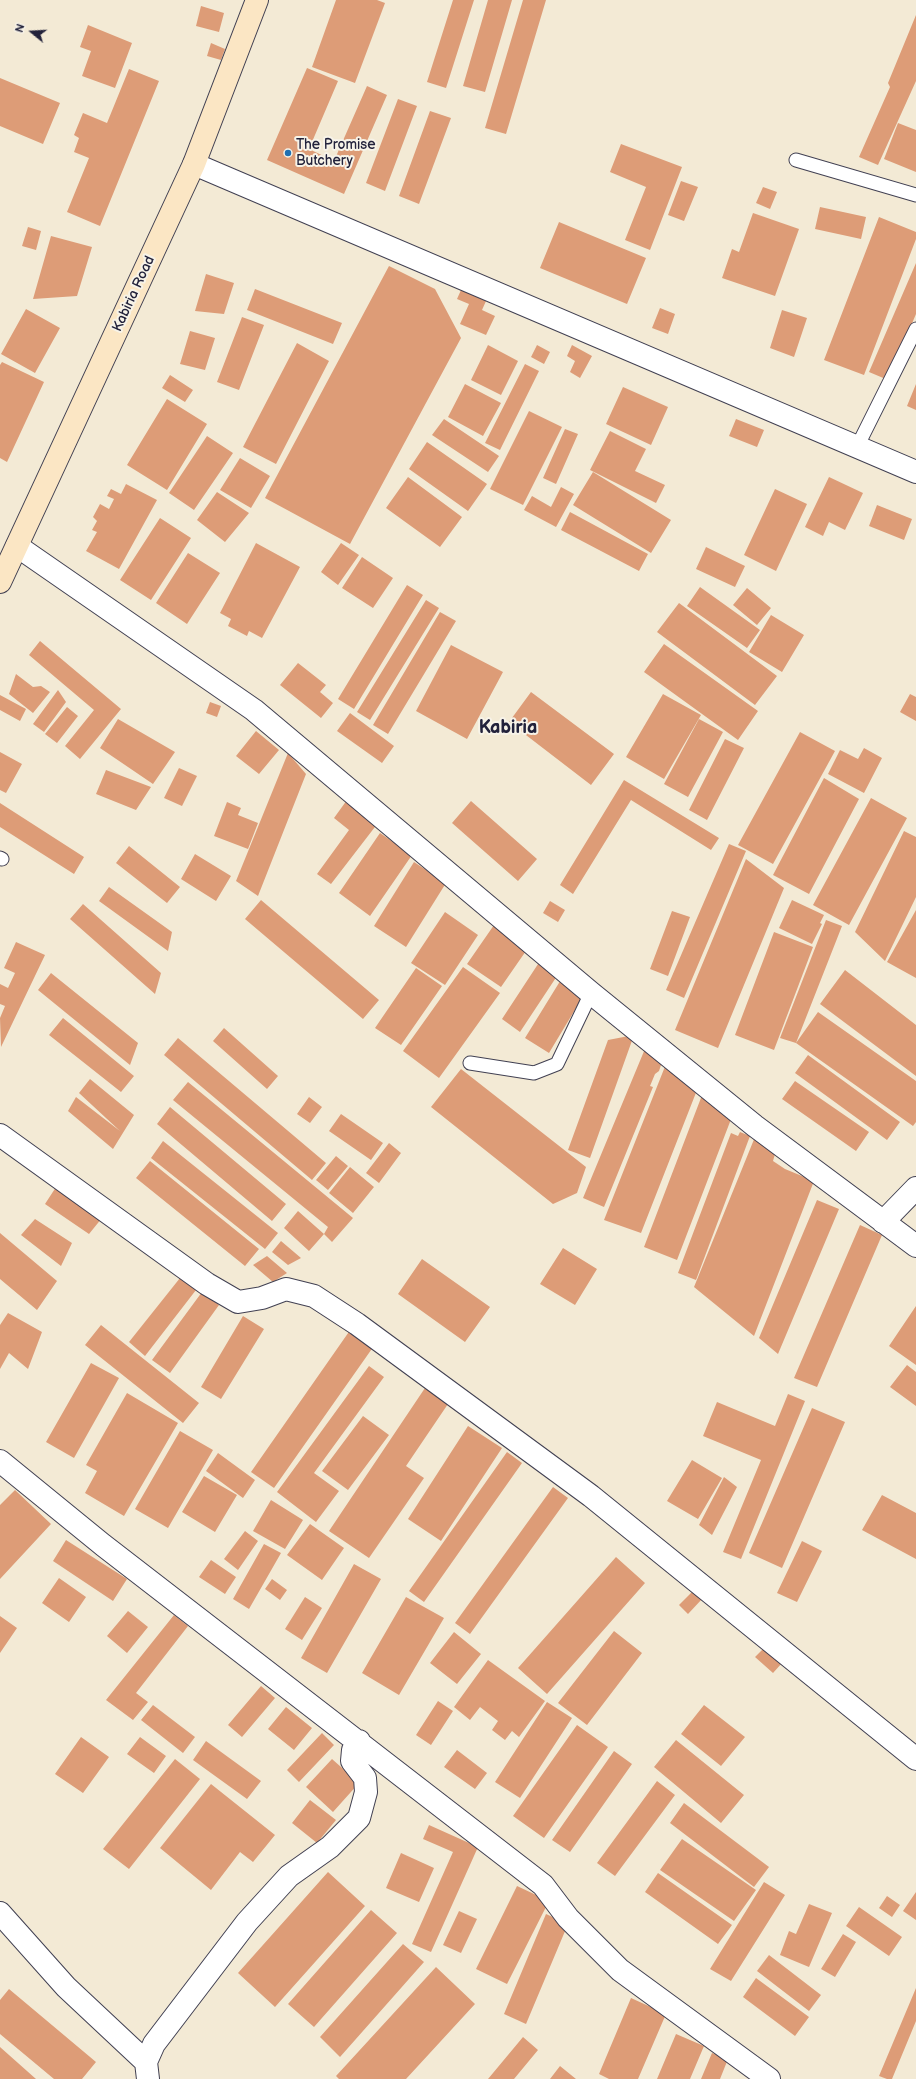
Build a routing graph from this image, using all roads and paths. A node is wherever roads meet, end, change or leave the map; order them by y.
1 (257, 0) edge
2 (796, 160) dead end
3 (194, 164) junction
4 (916, 195) edge
5 (916, 329) edge
6 (857, 447) junction
7 (916, 472) edge
8 (17, 546) junction
9 (0, 582) edge
10 (590, 993) junction
11 (470, 1063) dead end
12 (0, 1135) edge
13 (916, 1188) edge
14 (883, 1222) junction
15 (916, 1246) edge
16 (0, 1461) edge
17 (359, 1741) junction
18 (916, 1759) edge
19 (0, 1913) edge
20 (147, 2071) edge
21 (769, 2079) edge

1 - 3 main road, Kabiria Road
2 - 4 lane
3 - 6 street
3 - 8 main road, Kabiria Road
5 - 6 lane
6 - 7 street
8 - 9 main road, Kabiria Road
8 - 10 street
10 - 11 lane
10 - 14 street
12 - 18 street
13 - 14 street
14 - 15 street
16 - 17 street
17 - 20 street
17 - 21 street
19 - 20 street

